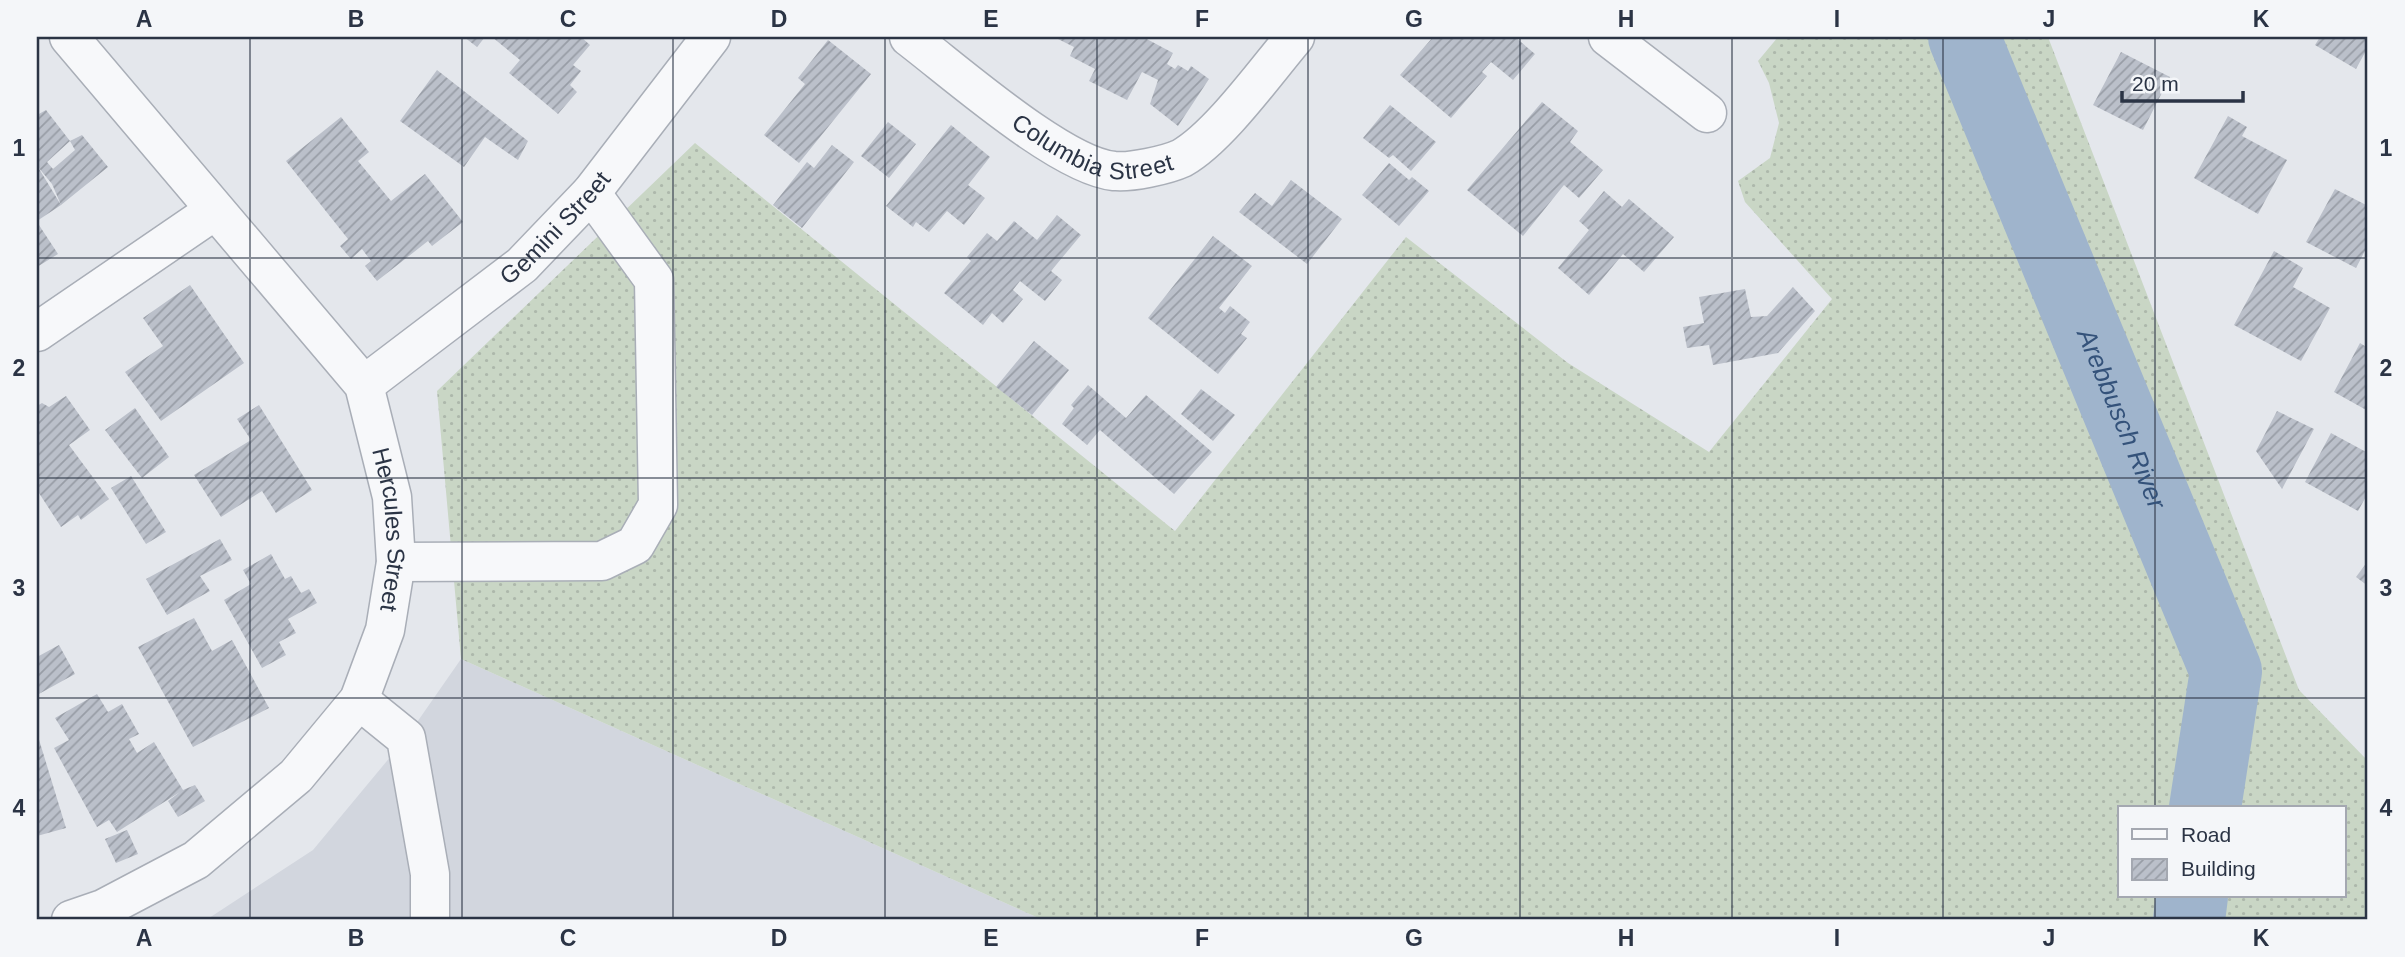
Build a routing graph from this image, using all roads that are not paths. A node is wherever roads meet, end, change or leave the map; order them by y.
1 (69, 37) edge
2 (711, 37) edge
3 (909, 37) edge
4 (1295, 37) edge
5 (1608, 37) edge
6 (1707, 113) dead end
7 (591, 193) junction
8 (214, 211) junction
9 (37, 332) edge
10 (364, 385) junction
11 (396, 562) junction
12 (359, 700) junction
13 (71, 920) edge
14 (429, 920) edge

1 - 8 street, Hercules Street
2 - 7 street, Gemini Street
3 - 4 street, Columbia Street
5 - 6 street
7 - 10 street, Gemini Street
7 - 11 street
8 - 9 street
8 - 10 street, Hercules Street
10 - 11 street, Hercules Street
11 - 12 street, Hercules Street
12 - 13 street, Hercules Street
12 - 14 street

